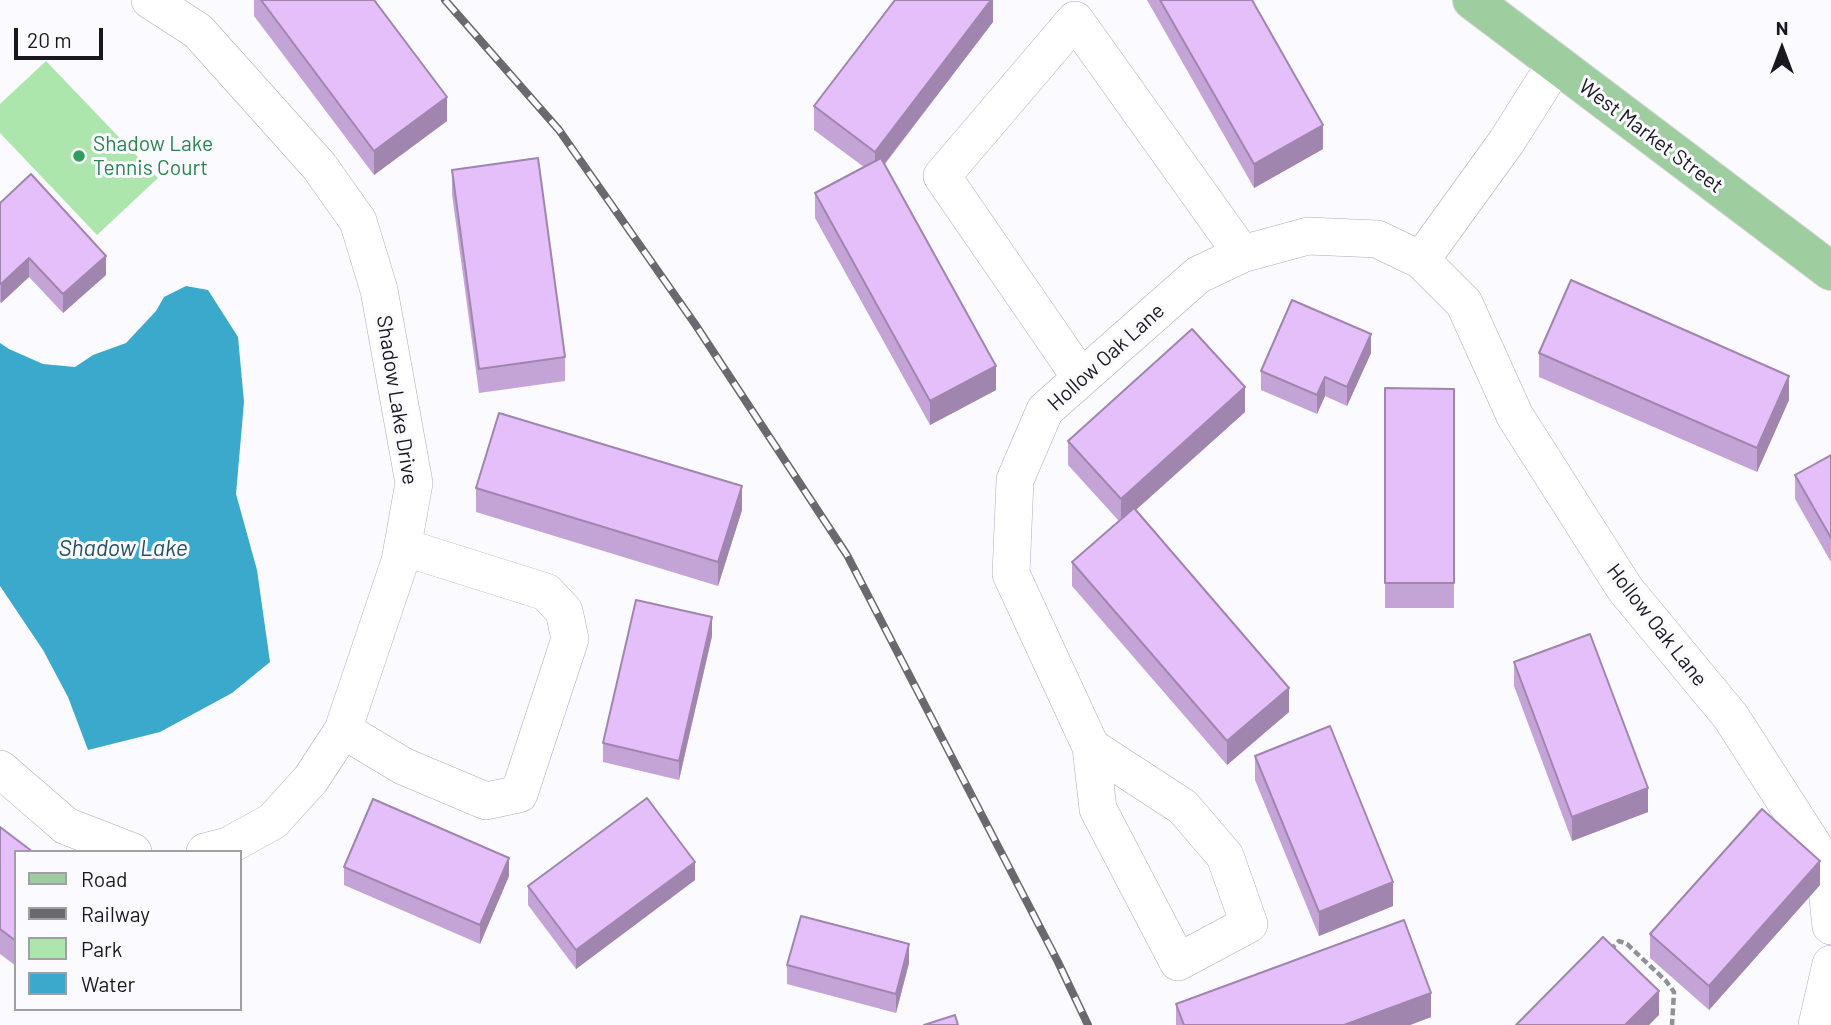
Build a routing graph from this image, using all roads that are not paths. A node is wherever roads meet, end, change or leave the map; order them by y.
1 (150, 0) edge
2 (1472, 0) edge
3 (1555, 65) junction
4 (1242, 254) junction
5 (1420, 260) junction
6 (1831, 271) edge
7 (1081, 378) junction
8 (403, 547) junction
9 (343, 730) junction
10 (1091, 747) junction
11 (0, 769) edge
12 (128, 850) edge
13 (213, 850) edge
14 (1831, 926) edge
15 (1831, 964) edge
16 (1817, 1025) edge

1 - 8 street, Shadow Lake Drive
2 - 3 main road, West Market Street
3 - 5 street
3 - 6 main road, West Market Street
4 - 5 street, Hollow Oak Lane
4 - 7 street, Hollow Oak Lane
4 - 7 street
5 - 14 street, Hollow Oak Lane
7 - 10 street, Hollow Oak Lane
8 - 9 street, Shadow Lake Drive
8 - 9 street
9 - 13 street, Shadow Lake Drive
10 - 10 street, Hollow Oak Lane
11 - 12 street
15 - 16 street

